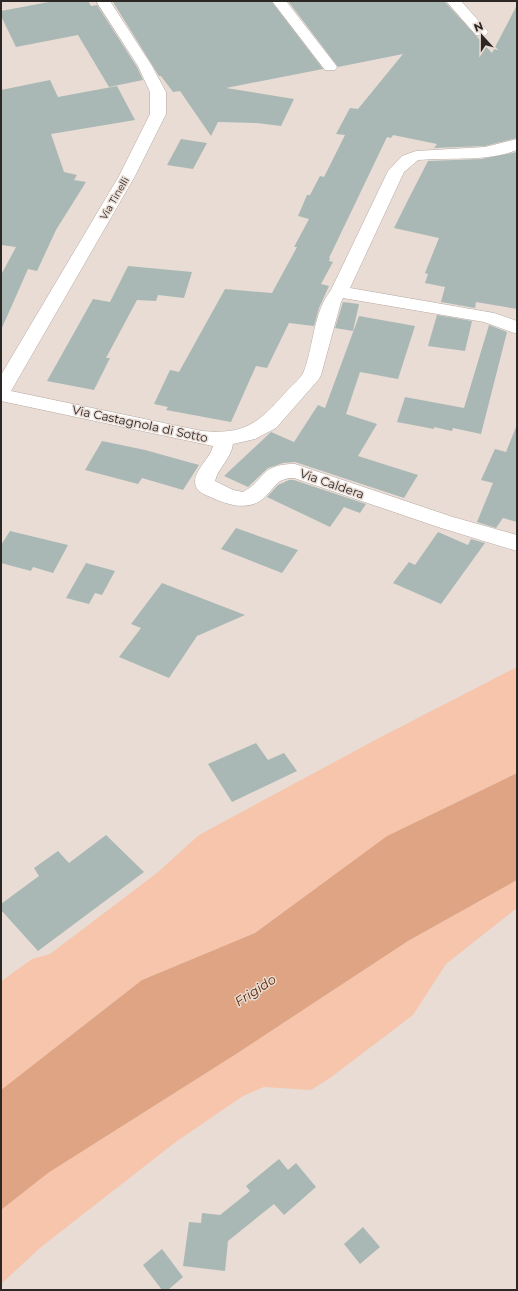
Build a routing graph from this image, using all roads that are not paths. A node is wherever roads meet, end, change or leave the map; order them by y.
1 (102, 1) edge
2 (279, 1) edge
3 (453, 1) edge
4 (481, 32) dead end
5 (330, 67) dead end
6 (513, 149) edge
7 (339, 292) junction
8 (517, 328) edge
9 (1, 391) edge
10 (1, 395) edge
11 (223, 440) junction
12 (517, 543) edge

1 - 9 street, Via Tinelli
2 - 5 street
3 - 4 street
6 - 7 street, Via Castagnola di Sotto
7 - 8 street
7 - 11 street, Via Castagnola di Sotto
10 - 11 street, Via Castagnola di Sotto
11 - 12 street, Via Caldera

